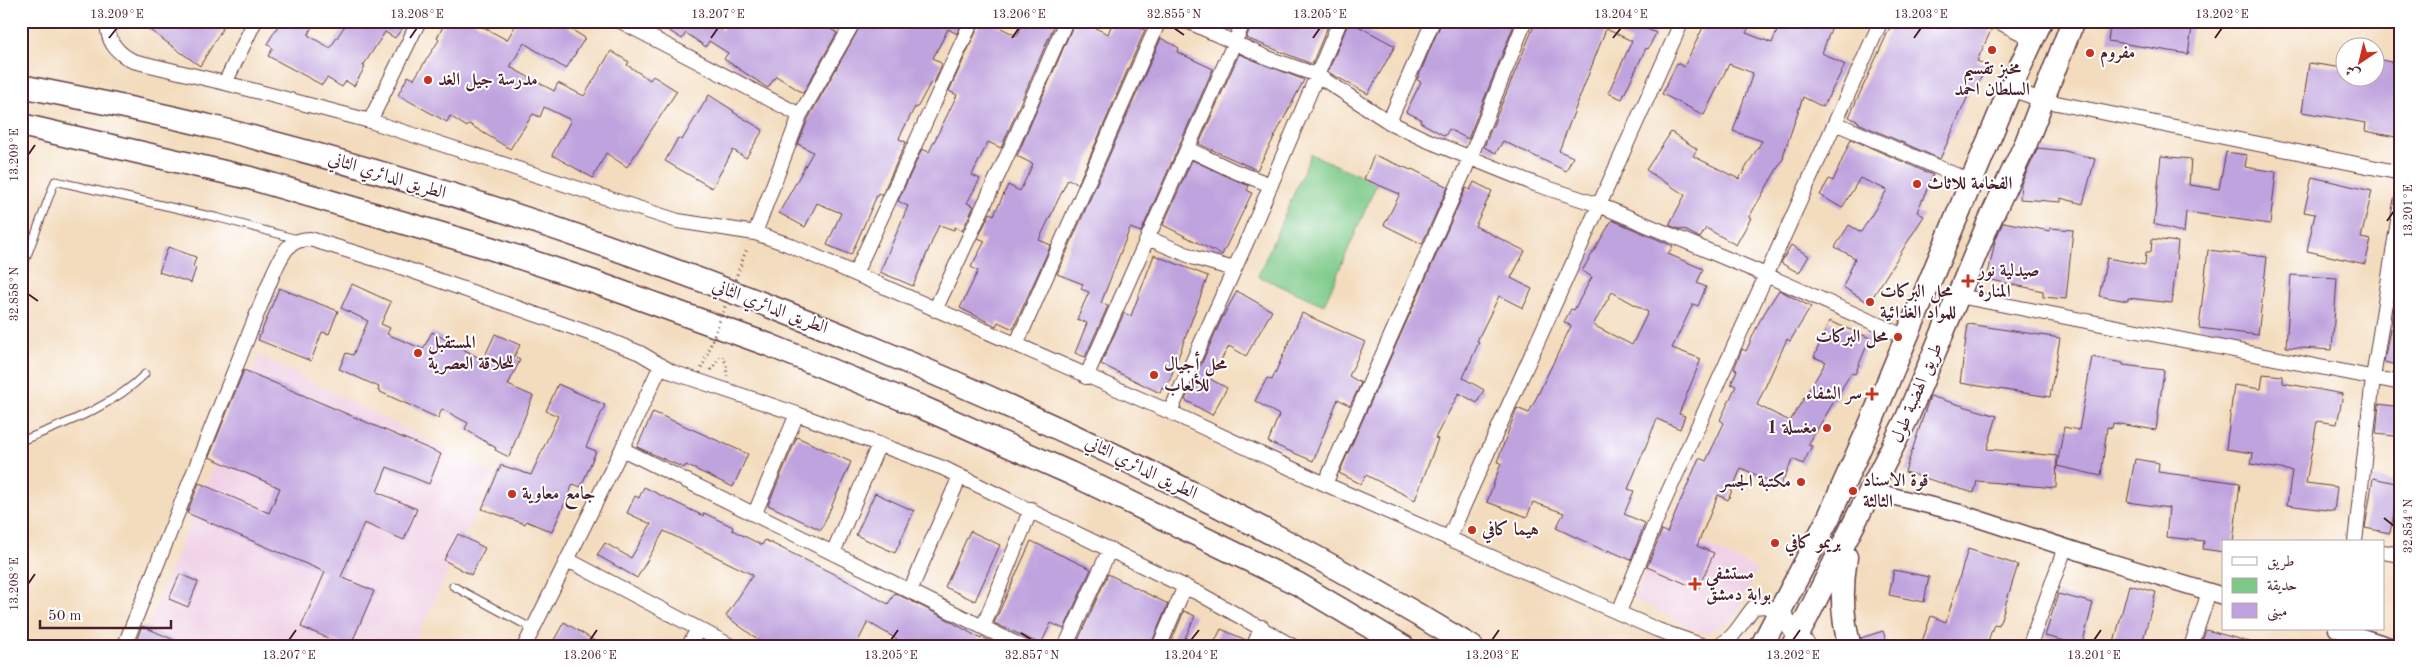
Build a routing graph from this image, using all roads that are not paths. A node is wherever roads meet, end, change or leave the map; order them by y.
1 (108, 21) edge
2 (255, 21) edge
3 (419, 21) edge
4 (620, 21) edge
5 (972, 21) edge
6 (1066, 21) edge
7 (1159, 21) edge
8 (1187, 21) edge
9 (1244, 21) edge
10 (1340, 21) edge
11 (1433, 21) edge
12 (1525, 21) edge
13 (1682, 21) edge
14 (1881, 21) edge
15 (1997, 21) edge
16 (2074, 21) edge
17 (849, 23) edge
18 (2037, 30) edge
19 (1235, 42) junction
20 (1317, 76) junction
21 (225, 83) junction
22 (21, 86) edge
23 (2010, 89) junction
24 (2042, 100) junction
25 (800, 115) junction
26 (370, 121) junction
27 (1389, 122) junction
28 (1835, 123) junction
29 (21, 125) edge
30 (1188, 149) junction
31 (1470, 158) junction
32 (2401, 173) edge
33 (1972, 182) junction
34 (1271, 185) junction
35 (2401, 202) edge
36 (1599, 205) junction
37 (755, 233) junction
38 (1148, 238) junction
39 (298, 239) junction
40 (1234, 269) junction
41 (21, 272) edge
42 (855, 274) junction
43 (1766, 276) junction
44 (1959, 296) junction
45 (935, 310) junction
46 (1908, 338) junction
47 (1016, 345) junction
48 (661, 365) junction
49 (145, 374) dead end
50 (1086, 377) junction
51 (2373, 378) junction
52 (2401, 383) edge
53 (1170, 412) junction
54 (797, 414) junction
55 (21, 441) edge
56 (879, 444) junction
57 (622, 449) junction
58 (960, 476) junction
59 (1325, 484) junction
60 (1872, 491) junction
61 (1031, 510) junction
62 (754, 513) junction
63 (1850, 534) junction
64 (1449, 538) junction
65 (2355, 540) edge
66 (2066, 548) junction
67 (1110, 549) junction
68 (2384, 552) edge
69 (833, 553) junction
70 (2401, 555) edge
71 (568, 560) junction
72 (453, 586) dead end
73 (1185, 586) junction
74 (910, 591) junction
75 (2216, 594) edge
76 (1619, 612) junction
77 (1779, 612) junction
78 (983, 627) junction
79 (1262, 627) junction
80 (533, 629) junction
81 (698, 629) junction
82 (1658, 630) junction
83 (2339, 630) edge
84 (2353, 641) edge
85 (1799, 643) edge
86 (124, 647) edge
87 (524, 647) edge
88 (688, 647) edge
89 (733, 647) edge
90 (1023, 647) edge
91 (1065, 647) edge
92 (1158, 647) edge
93 (1253, 647) edge
94 (1294, 647) edge
95 (1404, 647) edge
96 (1472, 647) edge
97 (1682, 647) edge
98 (1709, 647) edge
99 (1761, 647) edge
100 (1850, 647) edge
101 (2029, 647) edge
102 (2191, 647) edge
103 (2393, 647) edge

1 - 21 street
2 - 21 street
3 - 26 street
4 - 25 street
5 - 42 street
6 - 45 street
7 - 47 street
8 - 19 street
9 - 19 street
10 - 20 street
11 - 27 street
12 - 31 street
13 - 36 street
14 - 28 street
15 - 18 street
16 - 24 highway, طريق الهضبة طول
17 - 25 street
18 - 23 highway, طريق الهضبة طول
19 - 20 street
19 - 30 street
20 - 27 street
20 - 34 street
21 - 26 street
22 - 96 highway, الطريق الدائري الثاني
23 - 24 street
23 - 33 highway, طريق الهضبة طول
24 - 32 street
24 - 44 highway, طريق الهضبة طول
25 - 37 street
26 - 37 street
27 - 31 street
28 - 33 street
28 - 43 street
29 - 95 highway, الطريق الدائري الثاني
30 - 34 street
30 - 38 street
31 - 36 street
31 - 59 street
33 - 46 highway, طريق الهضبة طول
34 - 40 street
35 - 51 street
36 - 43 street
36 - 64 street
37 - 42 street
38 - 40 street
38 - 50 street
39 - 41 lane
39 - 48 street
39 - 86 street
40 - 53 street
42 - 45 street
43 - 46 street
43 - 76 street
44 - 51 street
44 - 60 highway, طريق الهضبة طول
45 - 47 street
46 - 77 highway, طريق الهضبة طول
47 - 50 street
48 - 54 street
48 - 57 street
49 - 55 lane
50 - 53 street
51 - 52 street
51 - 65 street
53 - 59 street
54 - 56 street
54 - 62 street
56 - 58 street
56 - 69 street
57 - 62 street
57 - 71 street
58 - 61 street
58 - 74 street
59 - 64 street
60 - 63 highway, طريق الهضبة طول
60 - 66 street
61 - 67 street
61 - 78 street
62 - 69 street
63 - 85 highway, طريق الهضبة طول
63 - 100 highway
64 - 76 street
66 - 75 street
66 - 101 street
67 - 73 street
67 - 91 street
68 - 70 street
69 - 74 street
71 - 80 street
71 - 81 street
72 - 80 lane
73 - 79 street
73 - 92 street
74 - 78 street
75 - 102 street
76 - 82 street
77 - 85 main road
77 - 98 street
77 - 99 highway, طريق الهضبة طول
78 - 90 street
79 - 93 street
79 - 94 street
80 - 87 street
81 - 88 street
81 - 89 street
82 - 97 street
82 - 98 street
83 - 84 street
84 - 103 street

